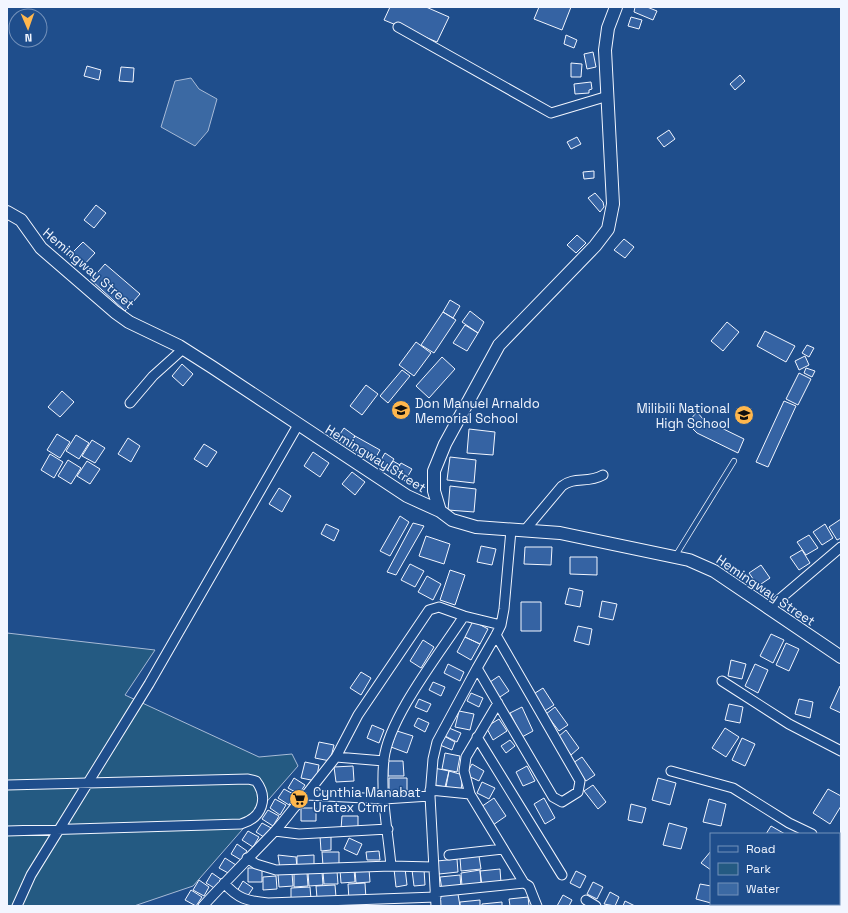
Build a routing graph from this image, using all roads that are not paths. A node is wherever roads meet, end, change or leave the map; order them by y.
1 (616, 7) edge
2 (398, 27) dead end
3 (608, 96) junction
4 (7, 212) edge
5 (183, 349) junction
6 (130, 403) dead end
7 (298, 425) junction
8 (734, 461) dead end
9 (603, 475) dead end
10 (440, 511) junction
11 (511, 530) junction
12 (524, 530) junction
13 (841, 547) edge
14 (675, 557) junction
15 (768, 609) junction
16 (464, 616) junction
17 (500, 625) junction
18 (496, 635) junction
19 (840, 654) edge
20 (477, 668) junction
21 (722, 681) dead end
22 (498, 703) junction
23 (478, 737) junction
24 (841, 751) edge
25 (336, 757) junction
26 (384, 761) junction
27 (671, 771) dead end
28 (87, 782) junction
29 (7, 785) edge
30 (430, 793) junction
31 (470, 794) junction
32 (306, 795) junction
33 (384, 799) junction
34 (59, 829) junction
35 (388, 829) junction
36 (7, 831) edge
37 (275, 831) junction
38 (810, 833) edge
39 (503, 849) junction
40 (449, 855) dead end
41 (247, 858) junction
42 (391, 866) junction
43 (432, 867) junction
44 (562, 874) dead end
45 (224, 883) junction
46 (524, 884) junction
47 (436, 898) edge
48 (586, 900) dead end
49 (17, 906) edge
50 (203, 906) edge
51 (537, 906) edge
52 (596, 906) edge

1 - 3 main road
2 - 3 street
3 - 10 main road
4 - 5 main road, Hemingway Street
5 - 6 street
5 - 7 main road, Hemingway Street
7 - 10 main road, Hemingway Street
7 - 28 street
8 - 14 lane
9 - 12 street
10 - 11 main road, Hemingway Street
11 - 12 main road, Hemingway Street
11 - 17 street
12 - 14 main road, Hemingway Street
13 - 15 street
14 - 15 main road, Hemingway Street
15 - 19 main road, Hemingway Street
16 - 17 street
16 - 25 street
16 - 26 street
17 - 18 street
18 - 20 street
18 - 22 street
20 - 22 street
20 - 30 street
21 - 24 street
22 - 23 street
23 - 31 street
23 - 44 street
25 - 26 street
25 - 32 street
26 - 33 street
27 - 38 street
28 - 29 street
28 - 34 street
28 - 34 street
30 - 31 street
30 - 33 street
30 - 43 street
31 - 39 street
32 - 33 street
32 - 37 street
33 - 35 street
34 - 36 street
34 - 49 street
35 - 37 street
35 - 42 street
37 - 41 street
39 - 40 street
39 - 46 street
41 - 42 street
41 - 45 street
42 - 43 street
43 - 47 street
45 - 47 street
45 - 50 street
46 - 47 street
46 - 51 street
48 - 52 street

